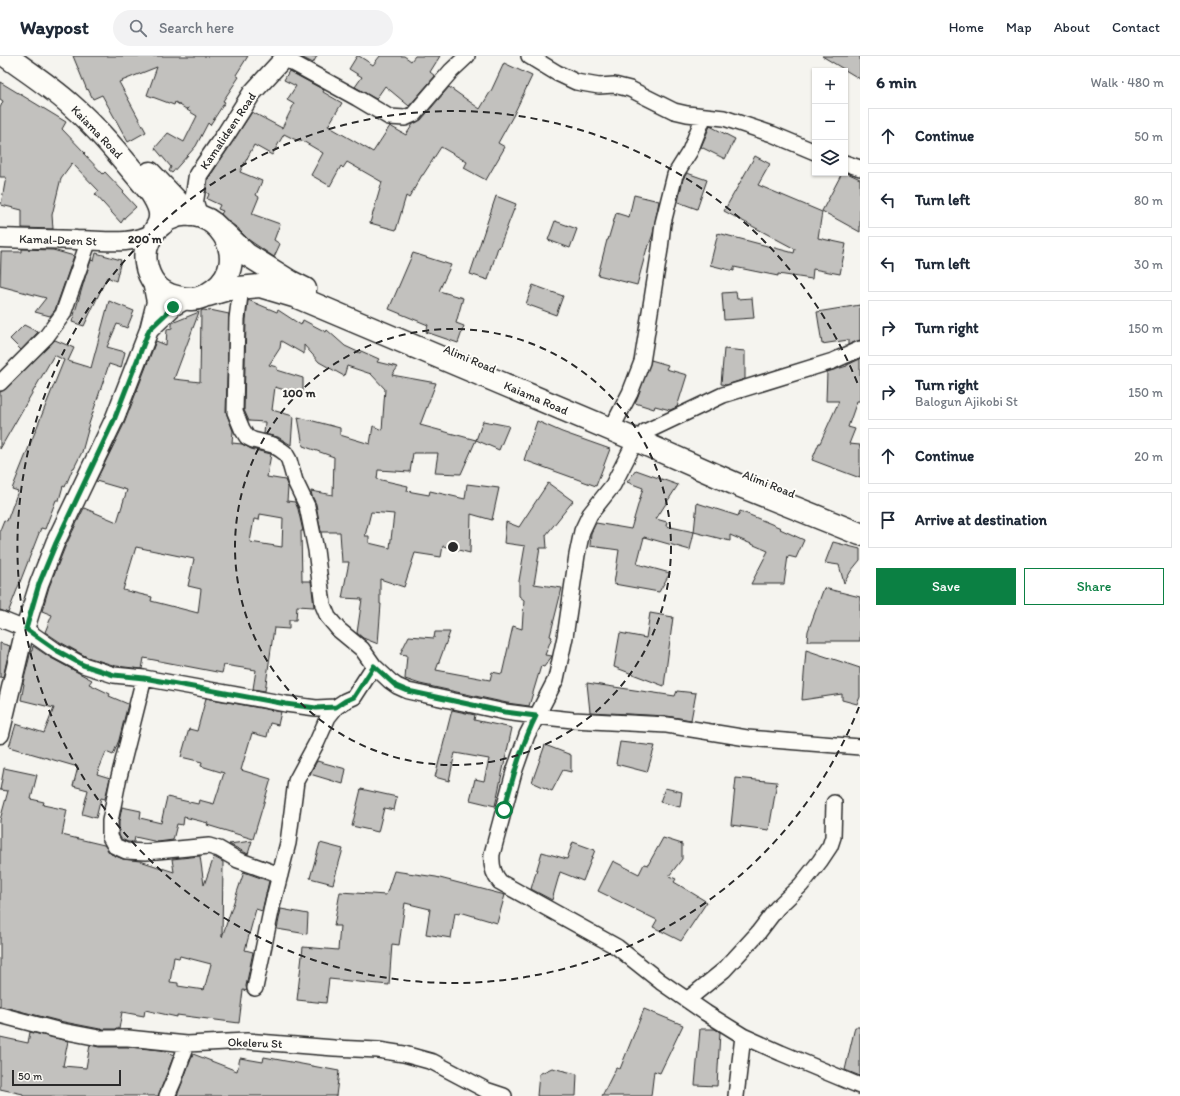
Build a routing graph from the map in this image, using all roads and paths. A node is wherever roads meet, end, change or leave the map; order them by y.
1 (6, 56) edge
2 (27, 56) edge
3 (467, 56) edge
4 (529, 56) edge
5 (285, 57) edge
6 (704, 116) junction
7 (812, 151) edge
8 (848, 164) edge
9 (860, 168) edge
10 (194, 215) junction
11 (155, 230) junction
12 (224, 233) junction
13 (0, 238) edge
14 (89, 240) junction
15 (116, 242) junction
16 (148, 270) junction
17 (241, 287) junction
18 (197, 297) junction
19 (149, 330) junction
20 (860, 349) edge
21 (0, 383) edge
22 (616, 420) junction
23 (640, 436) junction
24 (860, 520) edge
25 (860, 534) edge
26 (0, 619) edge
27 (26, 629) junction
28 (374, 666) junction
29 (144, 678) junction
30 (336, 707) junction
31 (536, 716) junction
32 (0, 734) edge
33 (860, 747) edge
34 (834, 803) dead end
35 (280, 875) junction
36 (255, 988) dead end
37 (687, 1000) junction
38 (0, 1014) edge
39 (743, 1036) junction
40 (187, 1044) junction
41 (860, 1086) edge
42 (167, 1096) edge
43 (504, 1096) edge
44 (736, 1096) edge

1 - 11 highway, Kaiama Road
2 - 10 highway, Kaiama Road
3 - 5 street
4 - 6 street
5 - 10 street, Kamalideen Road
6 - 7 street
6 - 22 street
8 - 9 street
10 - 11 highway
10 - 12 highway
11 - 15 street, Kamal-Deen St
11 - 16 highway
12 - 18 highway
12 - 22 highway, Alimi Road
13 - 14 street, Kamal-Deen St
14 - 15 street, Kamal-Deen St
14 - 21 street
15 - 16 street
16 - 18 highway
16 - 19 street
17 - 18 highway, Kaiama Road
17 - 23 highway, Kaiama Road
17 - 28 street
18 - 19 street
19 - 27 street
20 - 23 street
22 - 23 highway, Alimi Road
23 - 24 highway, Alimi Road
23 - 25 highway, Kaiama Road
23 - 31 street
26 - 27 street
27 - 29 street
27 - 32 street
28 - 30 street
28 - 31 street
29 - 30 street
29 - 35 street
30 - 35 street
31 - 33 street
31 - 37 street
34 - 37 street
35 - 36 street
37 - 39 street
38 - 40 street, Okeleru St
39 - 41 street
39 - 44 street
40 - 42 street
40 - 43 street, Okeleru St

